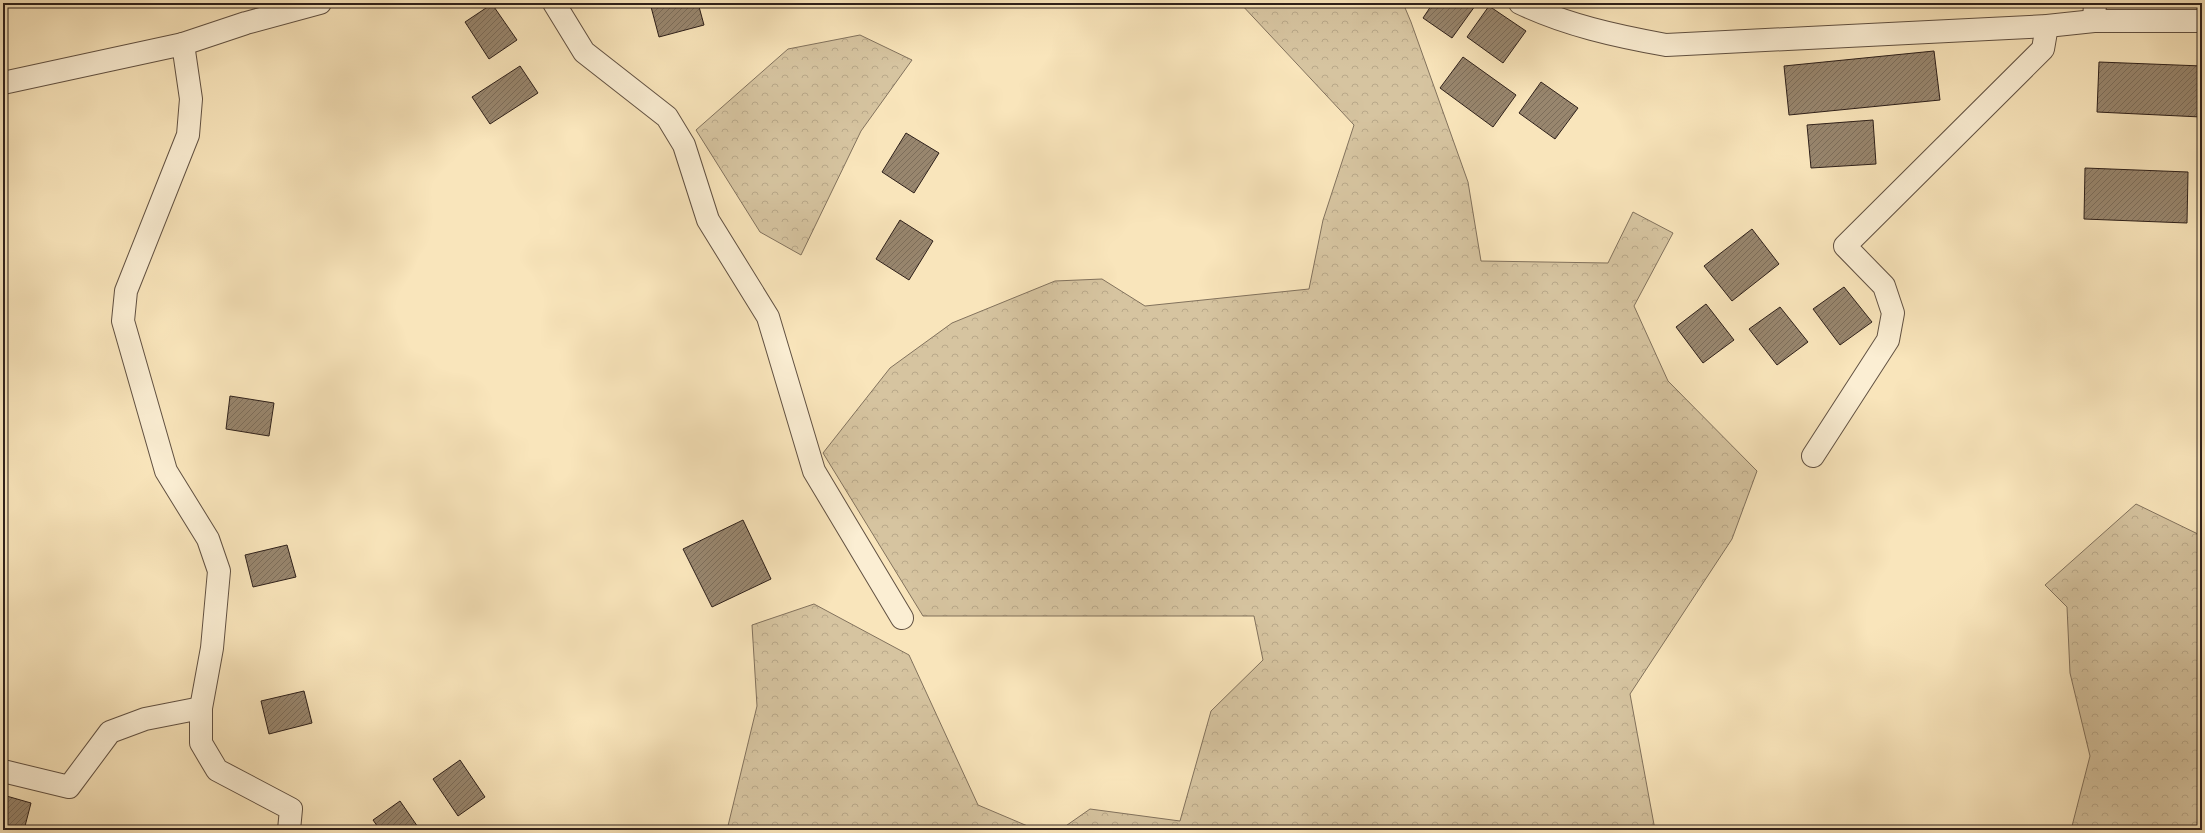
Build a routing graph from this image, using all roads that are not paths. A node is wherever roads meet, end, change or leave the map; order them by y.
1 (320, 3) edge
2 (554, 3) edge
3 (1520, 3) edge
4 (2094, 12) edge
5 (2202, 21) edge
6 (2047, 26) junction
7 (183, 44) junction
8 (3, 83) edge
9 (1813, 456) dead end
10 (902, 618) dead end
11 (200, 708) junction
12 (3, 771) edge
13 (289, 830) edge

1 - 7 street
2 - 10 street
3 - 6 street
4 - 5 street
4 - 6 street
6 - 9 street
7 - 8 street
7 - 11 street
11 - 12 street
11 - 13 street

